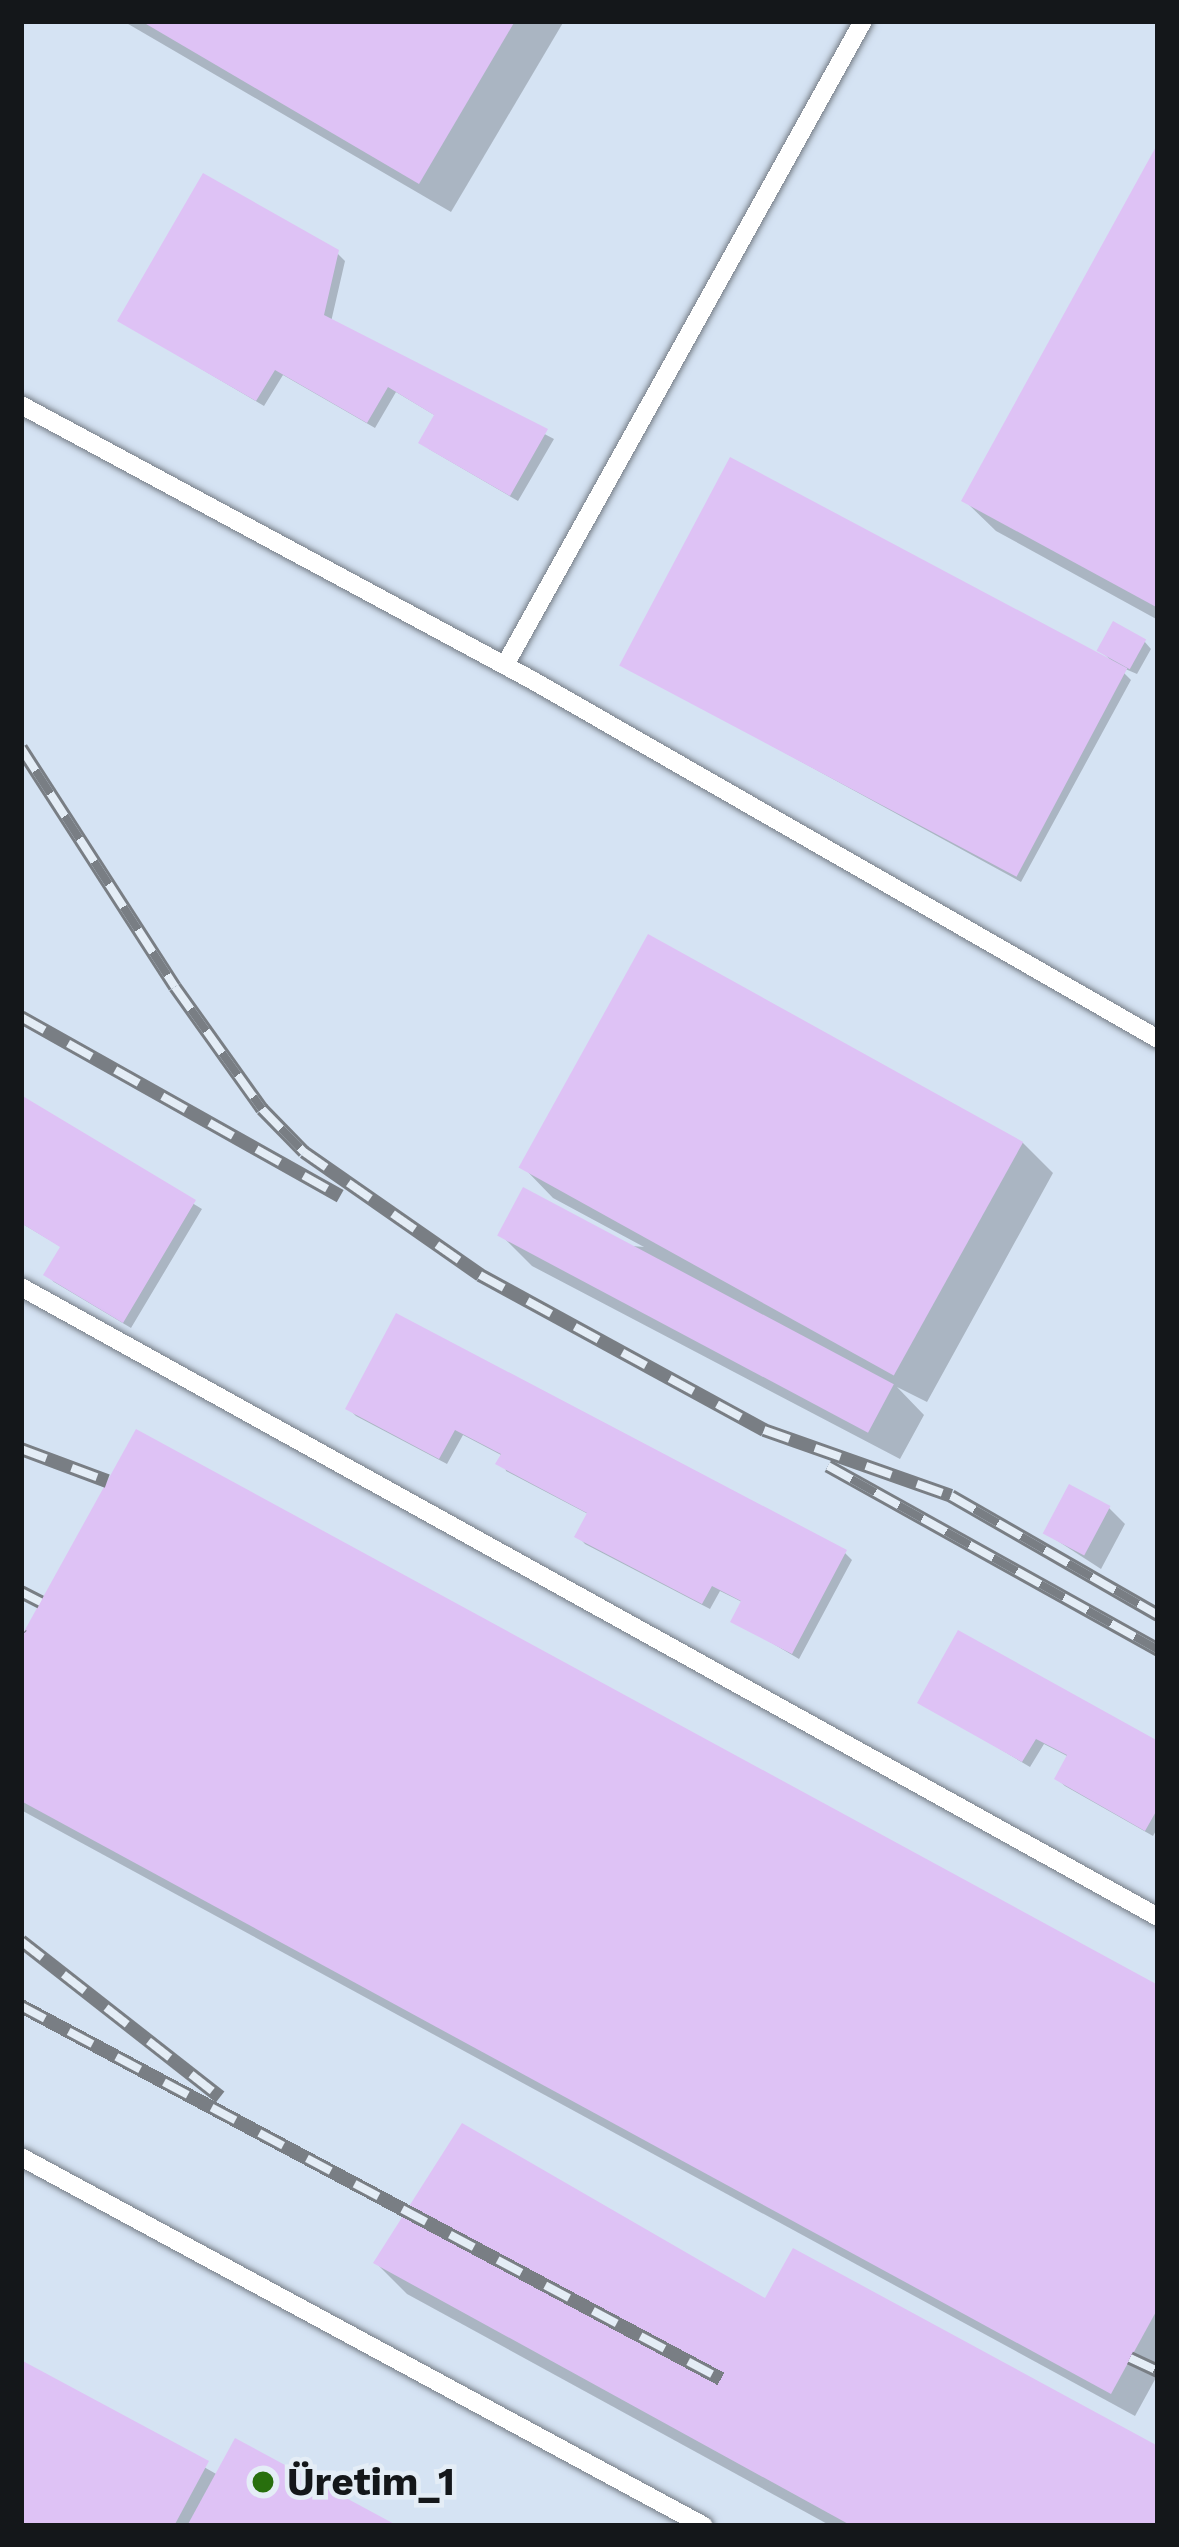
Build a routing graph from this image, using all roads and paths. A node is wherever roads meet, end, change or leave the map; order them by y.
1 (863, 21) edge
2 (21, 405) edge
3 (505, 665) junction
4 (1158, 1039) edge
5 (21, 1287) edge
6 (1158, 1917) edge
7 (21, 2157) edge
8 (704, 2526) edge

1 - 3 lane
2 - 3 lane
3 - 4 lane
5 - 6 lane
7 - 8 lane

